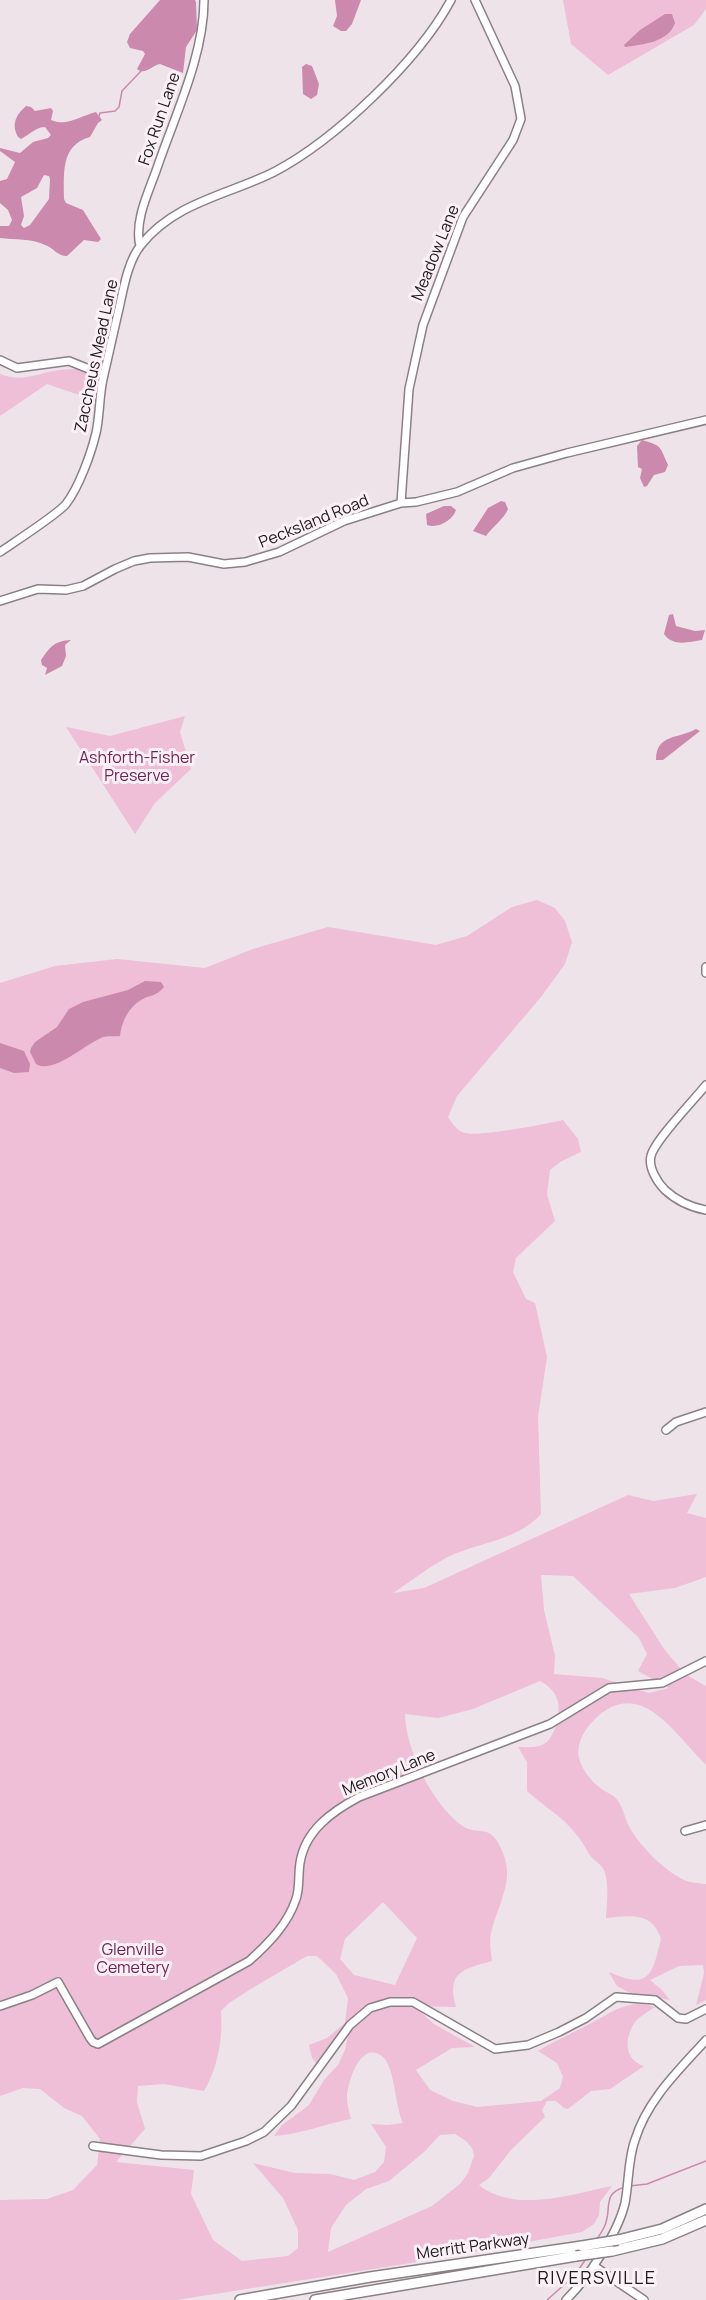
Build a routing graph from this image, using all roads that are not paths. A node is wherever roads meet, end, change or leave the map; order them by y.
1 (204, 0) edge
2 (451, 0) edge
3 (475, 0) edge
4 (140, 246) junction
5 (0, 360) edge
6 (104, 375) junction
7 (706, 420) edge
8 (401, 503) junction
9 (0, 552) edge
10 (0, 601) edge
11 (706, 967) edge
12 (706, 973) edge
13 (706, 1085) edge
14 (706, 1210) edge
15 (706, 1412) edge
16 (666, 1430) dead end
17 (706, 1661) edge
18 (706, 1825) edge
19 (685, 1831) dead end
20 (0, 2006) edge
21 (706, 2009) edge
22 (706, 2040) edge
23 (93, 2146) dead end
24 (706, 2209) edge
25 (706, 2220) edge
26 (594, 2266) junction
27 (240, 2300) edge
28 (315, 2300) edge
29 (567, 2300) edge
30 (644, 2300) edge

1 - 4 street, Fox Run Lane
2 - 4 street, Zaccheus Mead Lane
3 - 8 street, Meadow Lane
4 - 6 street, Zaccheus Mead Lane
5 - 6 street
6 - 9 street, Zaccheus Mead Lane
7 - 8 street, Pecksland Road
8 - 10 street, Pecksland Road
11 - 12 street
13 - 14 street
15 - 16 street
17 - 20 street, Memory Lane
18 - 19 street
21 - 23 street
22 - 26 street
24 - 27 highway, Merritt Parkway, bridge
25 - 28 highway, Merritt Parkway, bridge
26 - 29 street
26 - 30 street

